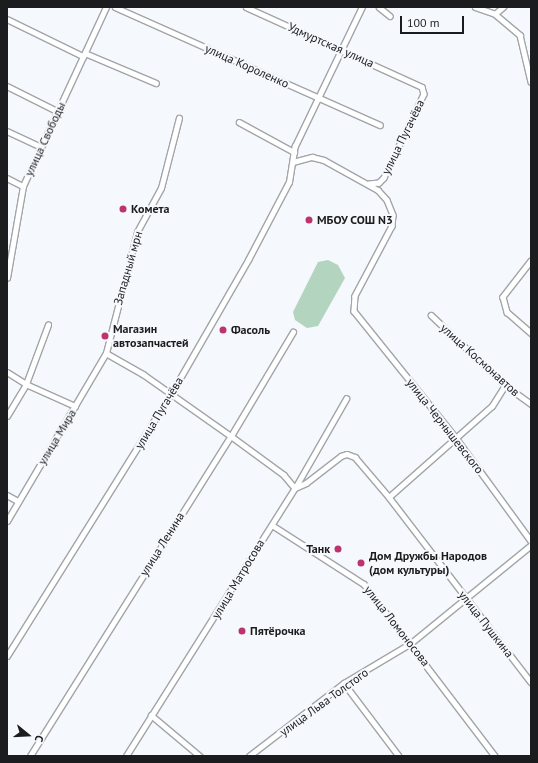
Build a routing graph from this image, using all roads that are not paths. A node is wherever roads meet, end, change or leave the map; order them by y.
1 (106, 7) edge
2 (115, 7) edge
3 (246, 7) edge
4 (362, 7) edge
5 (379, 7) edge
6 (475, 7) edge
7 (503, 7) edge
8 (495, 14) junction
9 (390, 16) dead end
10 (7, 19) edge
11 (341, 49) junction
12 (84, 54) junction
13 (531, 82) edge
14 (156, 83) dead end
15 (416, 83) joint
16 (7, 86) edge
17 (318, 97) junction
18 (57, 111) junction
19 (179, 118) dead end
20 (239, 122) dead end
21 (380, 125) dead end
22 (7, 131) edge
23 (41, 147) junction
24 (294, 152) junction
25 (293, 162) junction
26 (7, 178) edge
27 (370, 184) junction
28 (23, 186) junction
29 (531, 261) edge
30 (7, 278) edge
31 (431, 316) dead end
32 (48, 325) dead end
33 (293, 332) dead end
34 (531, 333) edge
35 (106, 354) junction
36 (7, 372) edge
37 (26, 384) junction
38 (505, 385) junction
39 (171, 394) junction
40 (346, 399) dead end
41 (530, 404) edge
42 (75, 406) junction
43 (7, 416) edge
44 (231, 436) junction
45 (456, 438) junction
46 (296, 488) junction
47 (7, 495) edge
48 (389, 497) junction
49 (18, 502) junction
50 (7, 521) edge
51 (272, 524) junction
52 (531, 541) edge
53 (531, 545) edge
54 (467, 599) junction
55 (411, 643) junction
56 (7, 656) edge
57 (531, 682) edge
58 (344, 684) junction
59 (151, 715) junction
60 (30, 756) edge
61 (126, 756) edge
62 (200, 756) edge
63 (249, 756) edge
64 (399, 756) edge
65 (495, 756) edge

1 - 12 street, улица Свободы
2 - 17 street, улица Короленко
3 - 11 street, Удмуртская улица
4 - 11 street, улица Пугачёва
5 - 9 street
6 - 8 street
7 - 8 street
8 - 13 street
10 - 12 street
11 - 15 street, Удмуртская улица
11 - 17 street, улица Пугачёва
12 - 14 street
12 - 18 street, улица Свободы
15 - 27 street, улица Пугачёва
16 - 18 street
17 - 21 street, улица Короленко
17 - 24 street, улица Пугачёва
18 - 23 street, улица Свободы
19 - 35 street, Западный мрн
20 - 24 street
22 - 23 street
23 - 28 street, улица Свободы
24 - 25 street, улица Пугачёва
25 - 27 street
25 - 39 street, улица Пугачёва
26 - 28 street
27 - 45 street, улица Чернышевского
28 - 30 street, улица Свободы
29 - 34 street
31 - 38 street, улица Космонавтов
32 - 37 street
33 - 44 street, улица Ленина
35 - 39 street
35 - 42 street, улица Мира
36 - 37 street
37 - 42 street
37 - 43 street
38 - 41 street, улица Космонавтов
38 - 45 street
39 - 44 street
39 - 56 street, улица Пугачёва
40 - 46 street, улица Матросова
42 - 49 street, улица Мира
44 - 46 street
44 - 60 street, улица Ленина
45 - 48 street
45 - 52 street, улица Чернышевского
46 - 48 street, улица Пушкина
46 - 51 street, улица Матросова
47 - 49 street
48 - 54 street, улица Пушкина
49 - 50 street, улица Мира
51 - 55 street, улица Ломоносова
51 - 59 street, улица Матросова
53 - 54 street, улица Льва Толстого
54 - 55 street, улица Льва Толстого
54 - 57 street, улица Пушкина
55 - 58 street, улица Льва Толстого
55 - 65 street, улица Ломоносова
58 - 63 street, улица Льва Толстого
58 - 64 street
59 - 61 street, улица Матросова
59 - 62 street

